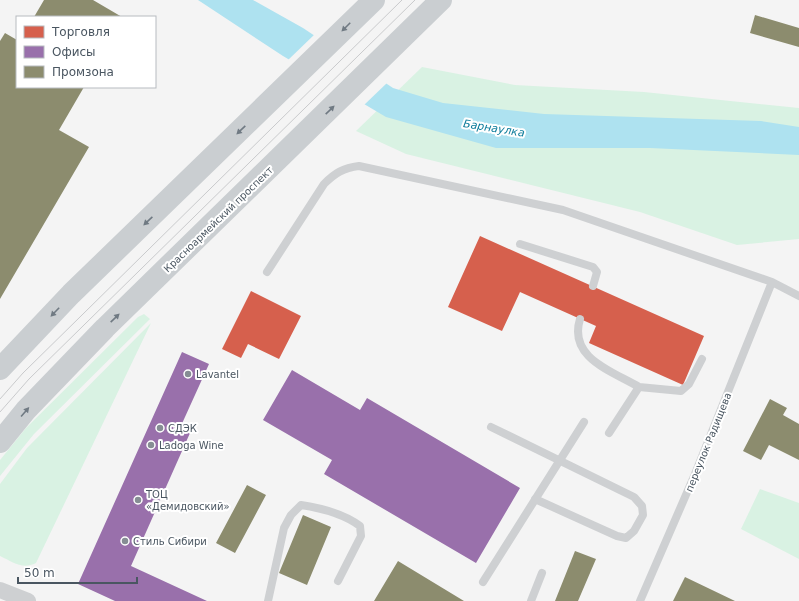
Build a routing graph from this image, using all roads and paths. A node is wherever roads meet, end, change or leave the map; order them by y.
1 (374, 0) edge
2 (441, 0) edge
3 (520, 244) dead end
4 (267, 272) dead end
5 (772, 282) junction
6 (593, 286) dead end
7 (799, 296) edge
8 (580, 319) dead end
9 (702, 359) dead end
10 (0, 369) edge
11 (639, 387) junction
12 (584, 422) dead end
13 (491, 428) dead end
14 (609, 433) dead end
15 (0, 442) edge
16 (559, 461) junction
17 (535, 499) junction
18 (542, 573) dead end
19 (338, 581) dead end
20 (483, 582) dead end
21 (0, 590) edge
22 (28, 601) edge
23 (268, 601) edge
24 (531, 601) edge
25 (640, 601) edge

1 -> 10 main road
15 -> 2 main road, Красноармейский проспект
3 - 6 lane
4 - 5 lane
5 - 7 lane
5 - 25 lane, переулок Радищева
8 - 11 lane
9 - 11 lane
11 - 14 lane
12 - 16 lane
13 - 16 lane
16 - 17 lane
16 - 17 lane
17 - 20 lane
18 - 24 lane
19 - 23 lane
21 - 22 street

